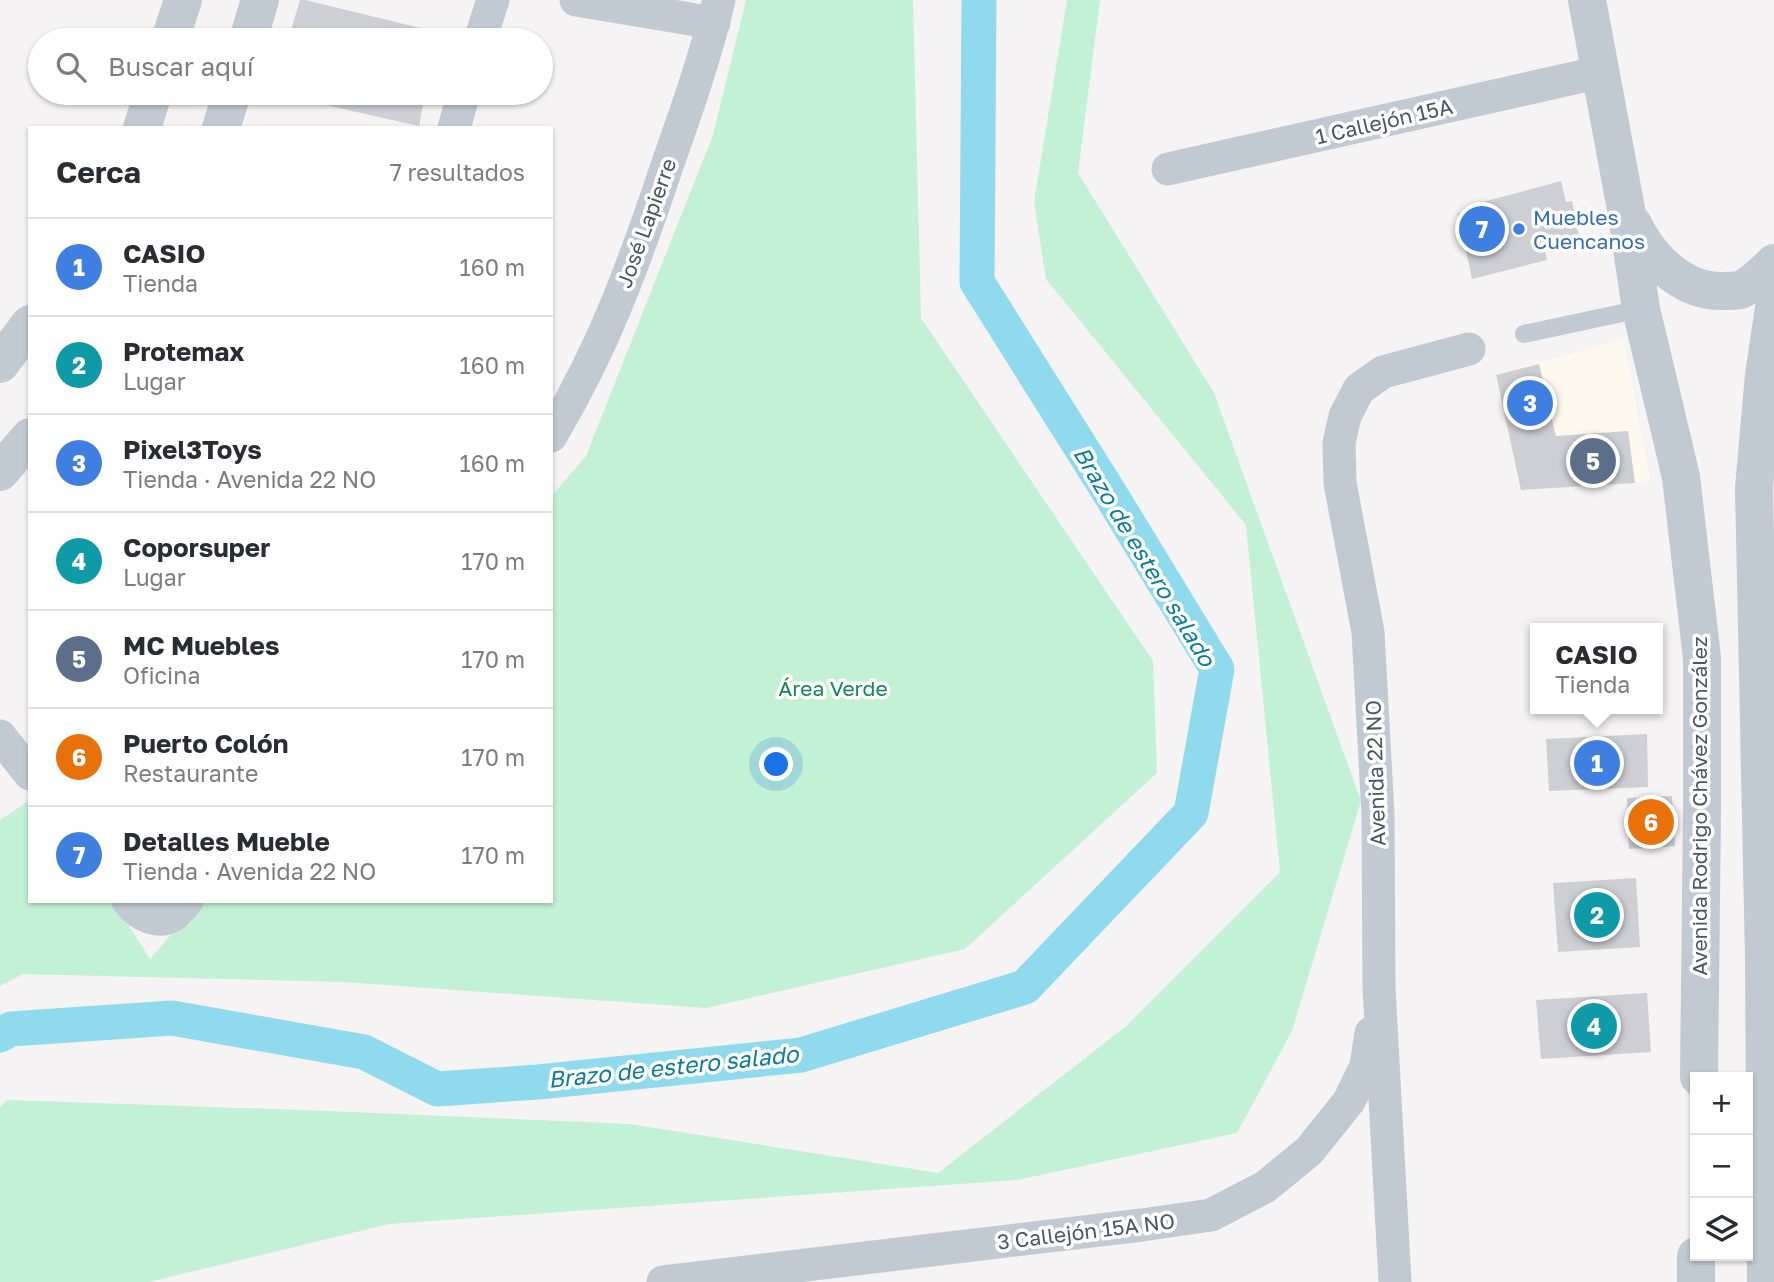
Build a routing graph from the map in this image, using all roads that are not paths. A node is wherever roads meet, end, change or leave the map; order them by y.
1 (183, 0) edge
2 (260, 0) edge
3 (493, 0) edge
4 (576, 0) edge
5 (1587, 0) edge
6 (716, 11) edge
7 (174, 28) edge
8 (252, 28) edge
9 (484, 28) edge
10 (1601, 72) junction
11 (149, 105) edge
12 (228, 105) edge
13 (460, 105) edge
14 (143, 126) edge
15 (222, 126) edge
16 (454, 126) edge
17 (1168, 169) dead end
18 (1626, 209) junction
19 (1774, 263) edge
20 (1774, 308) edge
21 (1641, 309) junction
22 (28, 327) edge
23 (1524, 334) dead end
24 (1469, 349) dead end
25 (0, 364) edge
26 (553, 432) edge
27 (28, 439) edge
28 (0, 472) edge
29 (0, 736) edge
30 (20, 767) edge
31 (130, 903) edge
32 (185, 903) edge
33 (1769, 972) edge
34 (1378, 988) junction
35 (1699, 1072) edge
36 (1696, 1261) edge
37 (1769, 1279) edge
38 (663, 1282) edge
39 (1395, 1282) edge
40 (1696, 1282) edge

1 - 7 street
2 - 8 street
3 - 9 street
4 - 6 street
5 - 10 street, Avenida Rodrigo Chávez González
6 - 26 street, José Lapierre
10 - 17 street, 1 Callejón 15A
10 - 18 street, Avenida Rodrigo Chávez González
11 - 14 street
12 - 15 street
13 - 16 street
18 - 19 street
18 - 21 street, Avenida Rodrigo Chávez González
20 - 33 street
21 - 23 lane
21 - 35 street, Avenida Rodrigo Chávez González
22 - 25 street
24 - 34 street, Avenida 22 NO
27 - 28 street
29 - 30 street
31 - 32 street
33 - 37 street
34 - 38 street, 3 Callejón 15A NO
34 - 39 street, Avenida 22 NO
36 - 40 street

